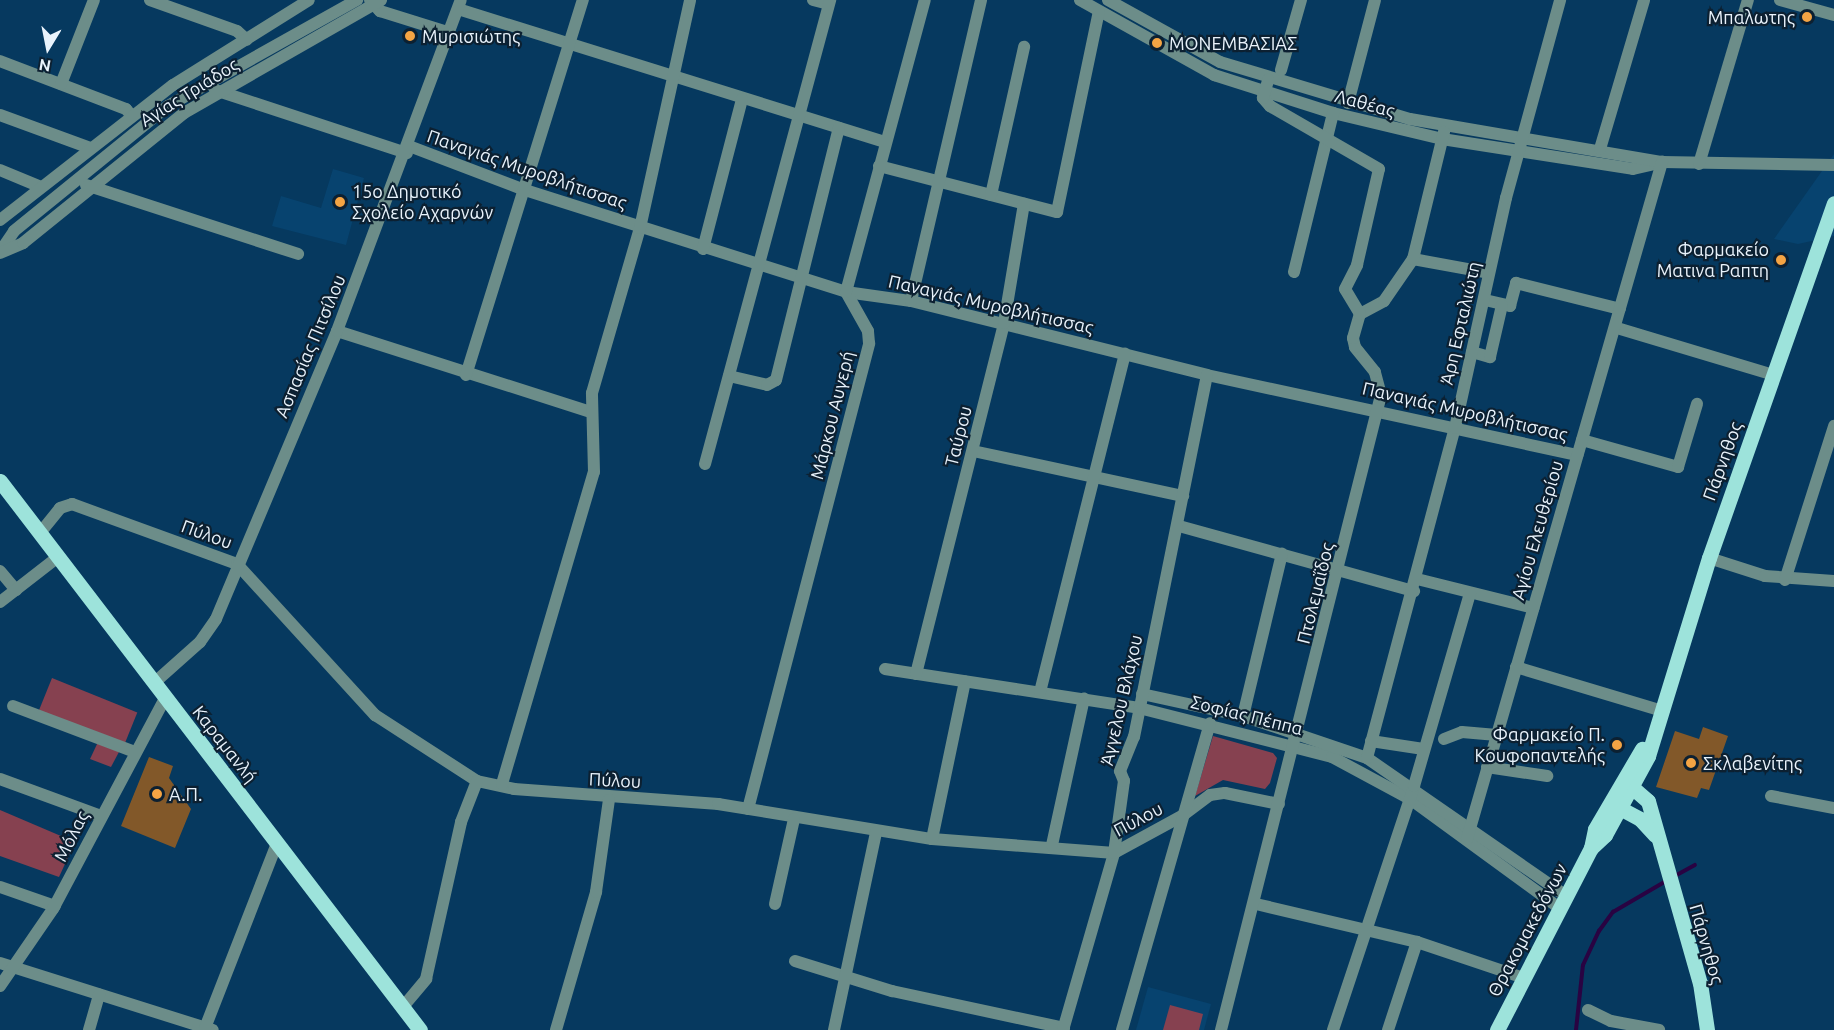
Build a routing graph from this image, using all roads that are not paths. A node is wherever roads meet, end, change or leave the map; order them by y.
1 (94, 0) edge
2 (150, 0) edge
3 (309, 0) edge
4 (583, 0) edge
5 (690, 0) edge
6 (813, 0) edge
7 (925, 0) edge
8 (981, 0) edge
9 (1080, 0) edge
10 (1108, 0) edge
11 (1301, 0) edge
12 (1375, 0) edge
13 (1560, 0) edge
14 (1644, 0) edge
15 (1748, 0) edge
16 (1780, 0) edge
17 (352, 1) edge
18 (375, 2) edge
19 (829, 2) edge
20 (460, 5) edge
21 (1099, 10) junction
22 (1834, 15) edge
23 (450, 33) junction
24 (247, 40) junction
25 (569, 45) junction
26 (1024, 47) dead end
27 (0, 61) edge
28 (1281, 70) dead end
29 (675, 78) junction
30 (1269, 80) junction
31 (210, 82) junction
32 (61, 84) junction
33 (1264, 92) junction
34 (218, 94) junction
35 (742, 99) junction
36 (1348, 104) junction
37 (1333, 113) junction
38 (0, 115) edge
39 (131, 115) junction
40 (795, 115) junction
41 (1445, 125) junction
42 (839, 128) junction
43 (1327, 135) junction
44 (1524, 138) junction
45 (1442, 139) junction
46 (885, 141) junction
47 (90, 148) junction
48 (408, 149) junction
49 (1600, 149) junction
50 (1520, 150) junction
51 (1662, 162) junction
52 (1699, 164) junction
53 (1834, 165) edge
54 (879, 166) junction
55 (0, 170) edge
56 (79, 177) junction
57 (937, 181) junction
58 (41, 187) junction
59 (89, 189) junction
60 (525, 190) junction
61 (991, 195) junction
62 (1834, 203) edge
63 (1024, 204) junction
64 (0, 220) edge
65 (640, 228) junction
66 (703, 249) junction
67 (0, 252) edge
68 (298, 254) dead end
69 (1413, 259) junction
70 (756, 265) junction
71 (1294, 272) dead end
72 (1489, 273) junction
73 (804, 279) junction
74 (846, 292) junction
75 (1485, 300) junction
76 (911, 301) junction
77 (1502, 305) junction
78 (1620, 309) junction
79 (1360, 314) junction
80 (1004, 323) junction
81 (1617, 328) junction
82 (337, 331) junction
83 (1472, 352) junction
84 (1125, 353) junction
85 (466, 375) junction
86 (1207, 375) junction
87 (1774, 375) junction
88 (729, 376) junction
89 (1697, 404) dead end
90 (1376, 409) junction
91 (591, 412) junction
92 (1834, 426) edge
93 (1455, 428) junction
94 (1582, 440) junction
95 (973, 451) junction
96 (1577, 455) junction
97 (705, 464) dead end
98 (1095, 474) junction
99 (0, 481) edge
100 (1183, 496) junction
101 (1179, 526) junction
102 (40, 533) junction
103 (1282, 554) junction
104 (58, 557) junction
105 (1709, 558) junction
106 (237, 564) junction
107 (0, 571) edge
108 (1340, 571) junction
109 (1785, 580) junction
110 (1834, 582) edge
111 (1415, 585) junction
112 (16, 590) junction
113 (1470, 593) junction
114 (0, 602) edge
115 (1533, 608) junction
116 (1516, 667) junction
117 (885, 669) dead end
118 (916, 674) junction
119 (965, 681) junction
120 (154, 683) junction
121 (1040, 692) junction
122 (1143, 694) junction
123 (165, 698) junction
124 (1084, 698) junction
125 (13, 706) dead end
126 (1139, 708) junction
127 (1663, 711) junction
128 (1242, 716) junction
129 (1210, 723) junction
130 (1497, 735) junction
131 (1295, 738) junction
132 (1444, 739) dead end
133 (1371, 741) junction
134 (1423, 749) junction
135 (135, 752) junction
136 (1367, 758) junction
137 (1487, 767) junction
138 (1547, 776) dead end
139 (0, 779) edge
140 (477, 781) junction
141 (1628, 783) junction
142 (502, 784) junction
143 (1414, 786) junction
144 (1771, 796) dead end
145 (1410, 799) junction
146 (609, 800) junction
147 (1280, 804) junction
148 (1616, 805) junction
149 (1834, 808) edge
150 (748, 809) junction
151 (101, 816) junction
152 (1182, 816) junction
153 (794, 819) junction
154 (1470, 825) junction
155 (876, 832) junction
156 (1655, 835) junction
157 (932, 839) junction
158 (1467, 839) junction
159 (277, 843) junction
160 (1052, 845) junction
161 (1114, 853) junction
162 (0, 887) edge
163 (1562, 901) junction
164 (775, 904) dead end
165 (1256, 904) junction
166 (55, 906) junction
167 (1363, 928) junction
168 (1417, 942) junction
169 (795, 961) dead end
170 (0, 963) edge
171 (14, 968) junction
172 (846, 974) junction
173 (1521, 977) junction
174 (0, 986) edge
175 (99, 994) junction
176 (402, 1008) junction
177 (1588, 1010) dead end
178 (209, 1029) edge
179 (1063, 1029) edge
180 (89, 1030) edge
181 (420, 1030) edge
182 (556, 1030) edge
183 (834, 1030) edge
184 (1122, 1030) edge
185 (1221, 1030) edge
186 (1333, 1030) edge
187 (1388, 1030) edge
188 (1497, 1030) edge
189 (1659, 1030) edge
190 (1707, 1030) edge

1 - 32 street
2 - 24 street
3 - 24 street, Αγίας Τριάδος
4 - 25 street
5 - 29 street
6 - 19 street
7 - 46 street
8 - 57 street
9 - 21 street, Λαθέας
10 - 30 street, Λαθέας
11 - 28 street
12 - 36 street
13 - 44 street, Άρη Εφταλιώτη
14 - 49 street
15 - 52 street
16 - 22 street
17 - 31 street, Αγίας Τριάδος
18 - 23 street
18 - 34 street, Αγίας Τριάδος
19 - 40 street
20 - 23 street, Ασπασίας Πιτσίλου
20 - 25 street
21 - 33 street, Λαθέας
21 - 63 street
23 - 48 street, Ασπασίας Πιτσίλου
24 - 39 street, Αγίας Τριάδος
25 - 29 street
25 - 60 street
26 - 61 street
27 - 32 street
29 - 35 street
29 - 65 street
30 - 33 street
30 - 36 street, Λαθέας
31 - 34 street
31 - 56 street, Αγίας Τριάδος
32 - 39 street
33 - 37 street, Λαθέας
33 - 43 street
34 - 48 street, Παναγιάς Μυροβλήτισσας
34 - 59 street, Αγίας Τριάδος
35 - 40 street
35 - 66 street
36 - 41 street, Λαθέας
37 - 43 street
37 - 45 street, Λαθέας
38 - 47 street
39 - 47 street, Αγίας Τριάδος
40 - 42 street
40 - 70 street
41 - 44 street, Λαθέας
41 - 45 street
42 - 46 street
42 - 73 street
43 - 71 street
43 - 79 street
44 - 49 street, Λαθέας
44 - 50 street, Άρη Εφταλιώτη
45 - 50 street, Λαθέας
45 - 69 street
46 - 54 street
47 - 58 street, Αγίας Τριάδος
48 - 60 street, Παναγιάς Μυροβλήτισσας
48 - 82 street, Ασπασίας Πιτσίλου
49 - 51 street, Λαθέας
50 - 51 street, Λαθέας
50 - 72 street, Άρη Εφταλιώτη
51 - 52 street, Λαθέας
51 - 78 street, Αγίου Ελευθερίου
52 - 53 street, Λαθέας
54 - 57 street
54 - 74 street
55 - 58 street
56 - 59 street
56 - 67 street, Αγίας Τριάδος
57 - 61 street
57 - 76 street
58 - 64 street, Αγίας Τριάδος
59 - 67 street, Αγίας Τριάδος
59 - 68 street
60 - 65 street, Παναγιάς Μυροβλήτισσας
60 - 85 street
61 - 63 street
62 - 87 main road, Πάρνηθος
63 - 80 street, Ταύρου
65 - 66 street, Παναγιάς Μυροβλήτισσας
65 - 91 street
66 - 70 street, Παναγιάς Μυροβλήτισσας
69 - 72 street
69 - 79 street
70 - 73 street, Παναγιάς Μυροβλήτισσας
70 - 88 street
72 - 75 street, Άρη Εφταλιώτη
73 - 74 street, Παναγιάς Μυροβλήτισσας
73 - 88 street
74 - 76 street, Παναγιάς Μυροβλήτισσας
74 - 150 street, Μάρκου Αυγερή
75 - 77 street
75 - 83 street, Άρη Εφταλιώτη
76 - 80 street, Παναγιάς Μυροβλήτισσας
77 - 78 street
77 - 83 street
78 - 81 street, Αγίου Ελευθερίου
79 - 90 street, Πτολεμαΐδος
80 - 84 street, Παναγιάς Μυροβλήτισσας
80 - 95 street, Ταύρου
81 - 87 street
81 - 94 street, Αγίου Ελευθερίου
82 - 85 street
82 - 106 street, Ασπασίας Πιτσίλου
83 - 93 street, Άρη Εφταλιώτη
84 - 86 street, Παναγιάς Μυροβλήτισσας
84 - 98 street
85 - 91 street
86 - 90 street, Παναγιάς Μυροβλήτισσας
86 - 100 street, Άγγελου Βλάχου
87 - 105 main road, Πάρνηθος
88 - 97 street
89 - 94 street, Παναγιάς Μυροβλήτισσας
90 - 93 street, Παναγιάς Μυροβλήτισσας
90 - 108 street, Πτολεμαΐδος
91 - 142 street
92 - 109 street
93 - 96 street, Παναγιάς Μυροβλήτισσας
93 - 111 street, Άρη Εφταλιώτη
94 - 96 street, Αγίου Ελευθερίου
95 - 98 street
95 - 118 street, Ταύρου
96 - 115 street, Αγίου Ελευθερίου
98 - 100 street
98 - 121 street
99 - 102 main road, Καραμανλή
100 - 101 street, Άγγελου Βλάχου
101 - 103 street
101 - 122 street, Άγγελου Βλάχου
102 - 104 main road, Καραμανλή
102 - 106 street, Πύλου
103 - 108 street
103 - 128 street
104 - 112 street
104 - 120 main road, Καραμανλή
105 - 109 street
105 - 127 main road, Πάρνηθος
106 - 120 street, Ασπασίας Πιτσίλου
106 - 140 street, Πύλου
107 - 112 street
108 - 111 street
108 - 131 street, Πτολεμαΐδος
109 - 110 street
111 - 113 street
111 - 133 street, Άρη Εφταλιώτη
112 - 114 street
113 - 115 street
113 - 134 street
115 - 116 street, Αγίου Ελευθερίου
116 - 127 street
116 - 130 street, Αγίου Ελευθερίου
117 - 118 street, Σοφίας Πέππα
118 - 119 street, Σοφίας Πέππα
119 - 121 street, Σοφίας Πέππα
119 - 157 street
120 - 123 main road, Καραμανλή
121 - 124 street, Σοφίας Πέππα
122 - 126 street, Άγγελου Βλάχου
122 - 128 street, Σοφίας Πέππα
123 - 135 street, Μόλας
123 - 159 main road, Καραμανλή
124 - 126 street, Σοφίας Πέππα
124 - 160 street
125 - 135 street
126 - 129 street, Σοφίας Πέππα
126 - 161 street, Άγγελου Βλάχου
127 - 141 main road, Πάρνηθος
128 - 131 street, Σοφίας Πέππα
129 - 131 street, Σοφίας Πέππα
129 - 152 street
130 - 132 street
130 - 137 street, Αγίου Ελευθερίου
131 - 136 street, Σοφίας Πέππα
131 - 145 street, Σοφίας Πέππα
131 - 147 street, Πτολεμαΐδος
133 - 134 street
133 - 136 street, Άρη Εφταλιώτη
134 - 143 street
135 - 151 street, Μόλας
136 - 143 street, Σοφίας Πέππα
137 - 138 street
137 - 154 street, Αγίου Ελευθερίου
139 - 151 street
140 - 142 street, Πύλου
140 - 176 street
141 - 148 main road, Πάρνηθος
141 - 156 main road, Πάρνηθος
142 - 146 street, Πύλου
143 - 145 street
143 - 154 street, Σοφίας Πέππα
144 - 149 street
145 - 158 street, Σοφίας Πέππα
145 - 167 street
146 - 150 street, Πύλου
146 - 182 street
147 - 152 street, Πύλου
147 - 165 street, Πτολεμαΐδος
148 - 156 main road
148 - 163 main road, Θρακομακεδόνων
150 - 153 street, Πύλου
151 - 166 street, Μόλας
152 - 161 street, Πύλου
152 - 184 street
153 - 155 street, Πύλου
153 - 164 street
154 - 158 street, Αγίου Ελευθερίου
154 - 163 street, Σοφίας Πέππα
155 - 157 street, Πύλου
155 - 172 street
156 - 190 main road, Πάρνηθος
157 - 160 street, Πύλου
158 - 163 street, Σοφίας Πέππα
159 - 176 main road, Καραμανλή
159 - 178 street
160 - 161 street, Πύλου
161 - 179 street, Άγγελου Βλάχου
162 - 166 street
163 - 173 main road, Θρακομακεδόνων
165 - 167 street
165 - 185 street, Πτολεμαΐδος
166 - 171 street, Μόλας
167 - 168 street
167 - 186 street
168 - 173 street
168 - 187 street
169 - 172 street
170 - 171 street
171 - 174 street, Μόλας
171 - 175 street
172 - 179 street
172 - 183 street
173 - 188 main road, Θρακομακεδόνων
175 - 178 street
175 - 180 street
176 - 181 main road, Καραμανλή
177 - 189 street

